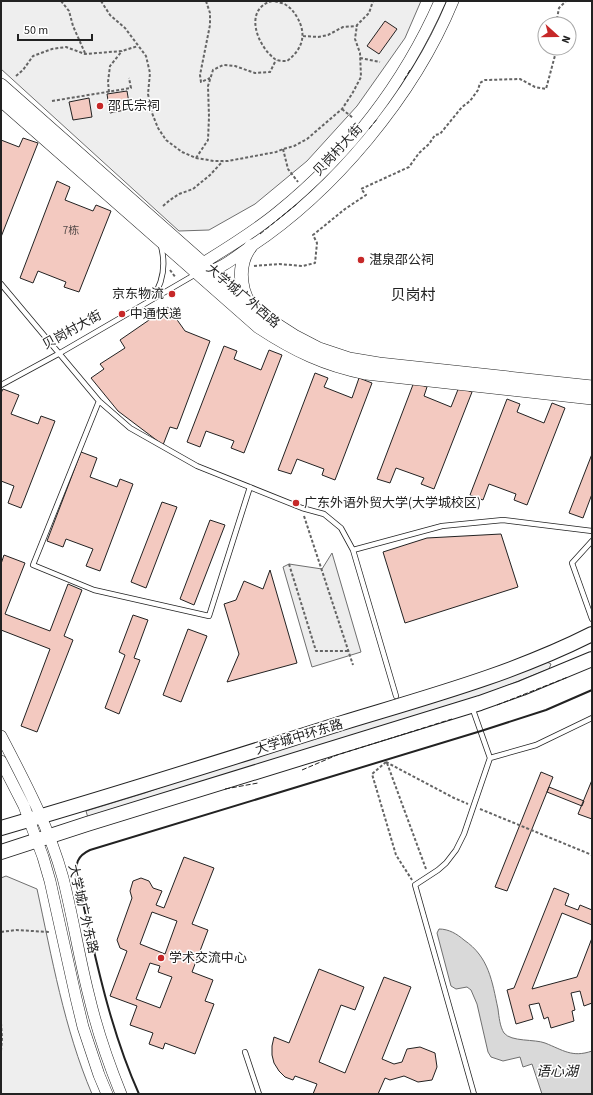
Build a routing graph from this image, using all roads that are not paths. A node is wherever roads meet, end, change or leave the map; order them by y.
1 (440, 1) edge
2 (452, 1) edge
3 (1, 85) edge
4 (1, 100) edge
5 (154, 234) junction
6 (251, 246) junction
7 (204, 269) junction
8 (1, 284) edge
9 (149, 302) junction
10 (251, 306) junction
11 (60, 354) junction
12 (1, 385) edge
13 (592, 387) edge
14 (592, 398) edge
15 (99, 401) junction
16 (250, 487) junction
17 (592, 531) edge
18 (592, 541) edge
19 (353, 550) junction
20 (592, 619) edge
21 (591, 639) edge
22 (555, 652) junction
23 (592, 659) edge
24 (563, 672) junction
25 (396, 696) dead end
26 (472, 705) junction
27 (592, 718) edge
28 (1, 736) edge
29 (490, 758) junction
30 (1, 760) edge
31 (36, 818) junction
32 (1, 828) edge
33 (43, 838) junction
34 (1, 852) edge
35 (245, 1052) dead end
36 (107, 1094) edge
37 (121, 1094) edge
38 (259, 1094) edge
39 (474, 1094) edge

1 - 7 street, 贝岗村大街
2 - 6 street, 贝岗村大街
3 - 7 main road, 大学城广外西路
4 - 5 main road, 大学城广外西路
5 - 7 main road, 大学城广外西路
5 - 9 lane
6 - 7 street, 贝岗村大街
6 - 10 main road
7 - 9 lane, 贝岗村大街
7 - 10 main road, 大学城广外西路
7 - 14 main road, 大学城广外西路
8 - 11 lane
9 - 11 lane, 贝岗村大街
10 - 13 main road, 大学城广外西路
11 - 12 lane, 贝岗村大街
11 - 15 lane
15 - 16 lane
15 - 16 lane
16 - 19 lane
17 - 19 lane
18 - 20 lane
19 - 25 lane
21 - 22 main road, 大学城中环东路
22 - 24 main road
22 - 31 main road, 大学城中环东路
23 - 24 main road, 大学城中环东路
24 - 26 main road, 大学城中环东路
26 - 29 lane
26 - 33 main road, 大学城中环东路
27 - 29 lane
28 - 31 street, 大学城广外东路
29 - 39 lane
30 - 31 street, 大学城广外东路
31 - 32 main road, 大学城中环东路
31 - 33 street, 大学城广外东路
33 - 34 main road, 大学城中环东路
33 - 36 street, 大学城广外东路
33 - 37 street, 大学城广外东路
35 - 38 lane

